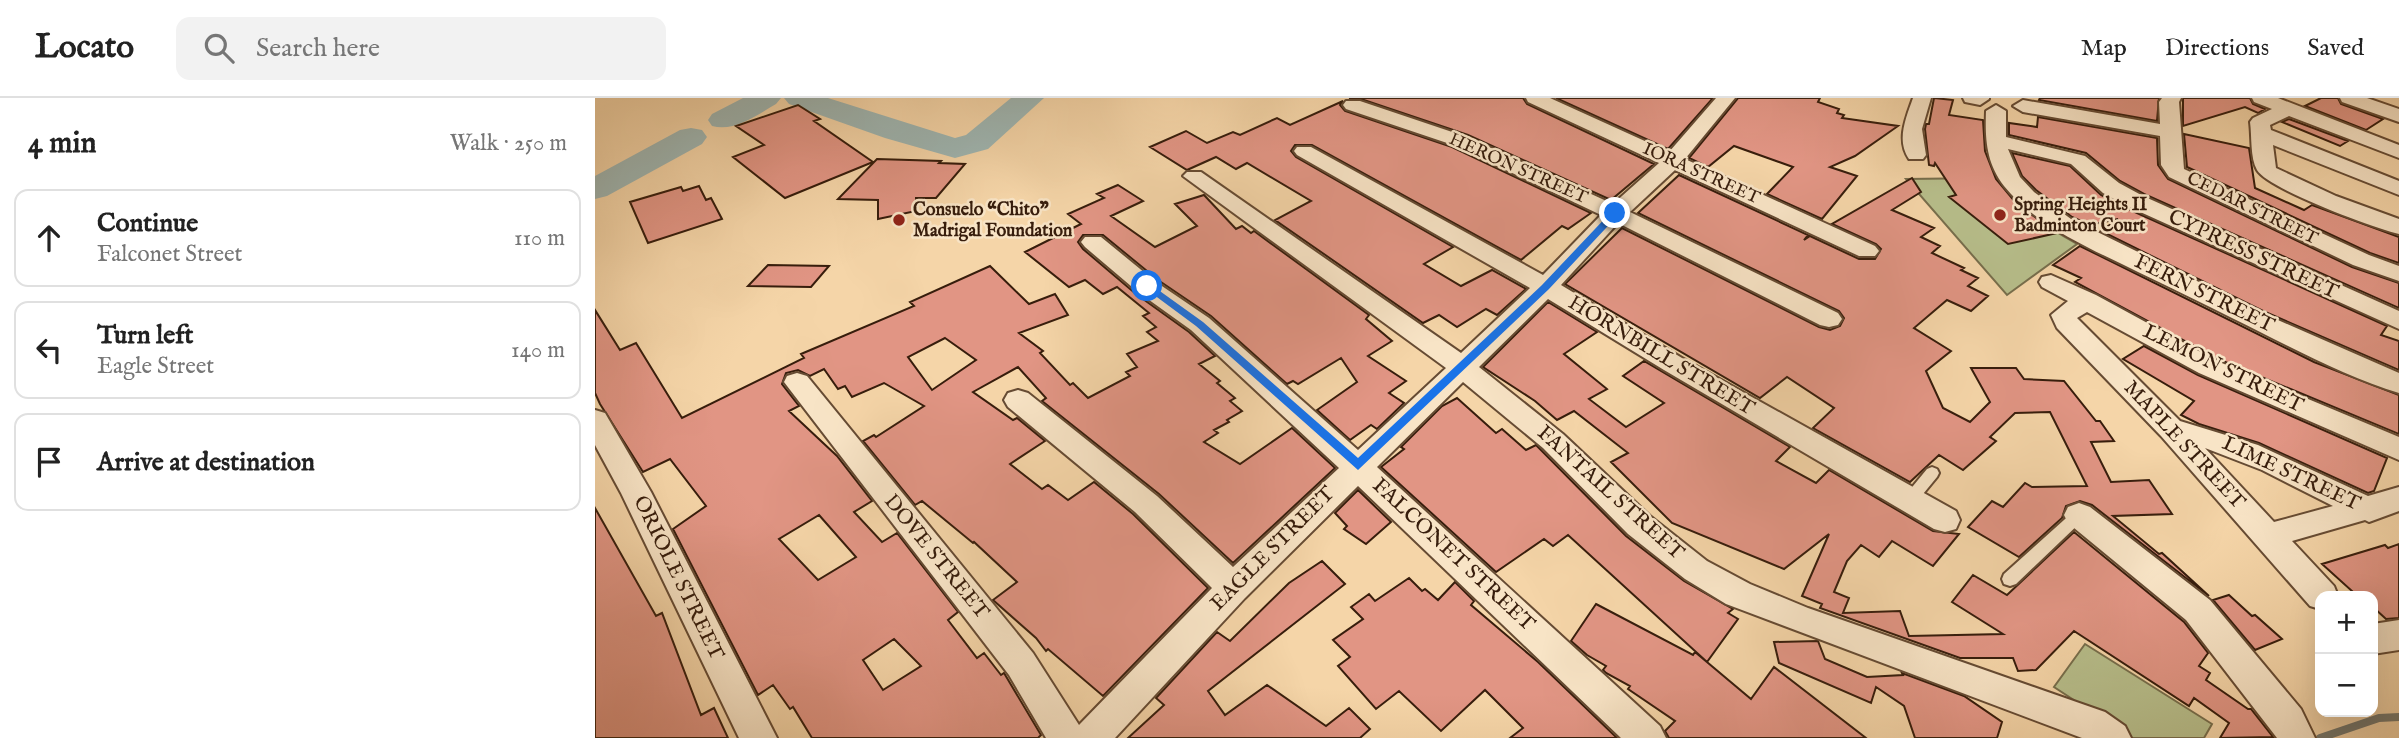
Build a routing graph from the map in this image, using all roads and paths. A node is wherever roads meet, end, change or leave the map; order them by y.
1 (1535, 98) edge
2 (1726, 98) edge
3 (1922, 98) edge
4 (2172, 98) edge
5 (2261, 98) edge
6 (2350, 98) edge
7 (1994, 102) edge
8 (1353, 106) dead end
9 (2288, 109) junction
10 (2399, 116) edge
11 (2170, 132) junction
12 (2263, 134) junction
13 (1995, 140) junction
14 (1304, 151) dead end
15 (2399, 152) edge
16 (1916, 155) dead end
17 (1672, 162) junction
18 (1194, 176) dead end
19 (2399, 188) edge
20 (1615, 213) junction
21 (2399, 227) edge
22 (1093, 242) dead end
23 (1867, 251) dead end
24 (2399, 274) edge
25 (2051, 282) dead end
26 (1546, 287) junction
27 (2087, 300) junction
28 (1829, 319) dead end
29 (2399, 321) edge
30 (1461, 366) junction
31 (797, 382) dead end
32 (2399, 384) edge
33 (1018, 400) dead end
34 (595, 420) edge
35 (2171, 429) junction
36 (2399, 449) edge
37 (1358, 465) junction
38 (1932, 473) dead end
39 (2399, 499) edge
40 (1909, 501) junction
41 (2369, 510) junction
42 (2079, 515) joint
43 (1945, 520) dead end
44 (2269, 536) junction
45 (2010, 579) dead end
46 (1233, 588) junction
47 (2318, 591) edge
48 (758, 738) edge
49 (1066, 738) edge
50 (1091, 738) edge
51 (1647, 738) edge
52 (2112, 738) edge
53 (2296, 738) edge

1 - 17 street, IORA STREET
2 - 17 street, EAGLE STREET
3 - 16 street
4 - 11 street, CEDAR STREET
5 - 9 street
6 - 10 street
7 - 11 street
7 - 13 street, FERN STREET
8 - 20 street, HERON STREET
9 - 12 street
9 - 15 street
11 - 24 street, CEDAR STREET
12 - 19 street
12 - 21 street
13 - 29 street, CYPRESS STREET
13 - 32 street, FERN STREET
14 - 26 street, HORNBILL STREET
17 - 20 street, EAGLE STREET
17 - 23 street, IORA STREET
18 - 30 street, FANTAIL STREET
20 - 26 street, EAGLE STREET
20 - 28 street, HERON STREET
22 - 37 street, FALCONET STREET
25 - 27 street, LEMON STREET
26 - 30 street, EAGLE STREET
26 - 40 street, HORNBILL STREET
27 - 35 street, MAPLE STREET
27 - 36 street, LEMON STREET
30 - 37 street, EAGLE STREET
30 - 52 street, FANTAIL STREET
31 - 49 street, DOVE STREET
33 - 46 street
34 - 48 street, ORIOLE STREET
35 - 41 street, LIME STREET
35 - 44 street, MAPLE STREET
37 - 46 street, EAGLE STREET
37 - 51 street, FALCONET STREET
38 - 40 lane
39 - 41 street
40 - 43 street, HORNBILL STREET
41 - 44 street
42 - 45 lane
42 - 53 street
44 - 47 street, MAPLE STREET
46 - 50 street, EAGLE STREET

